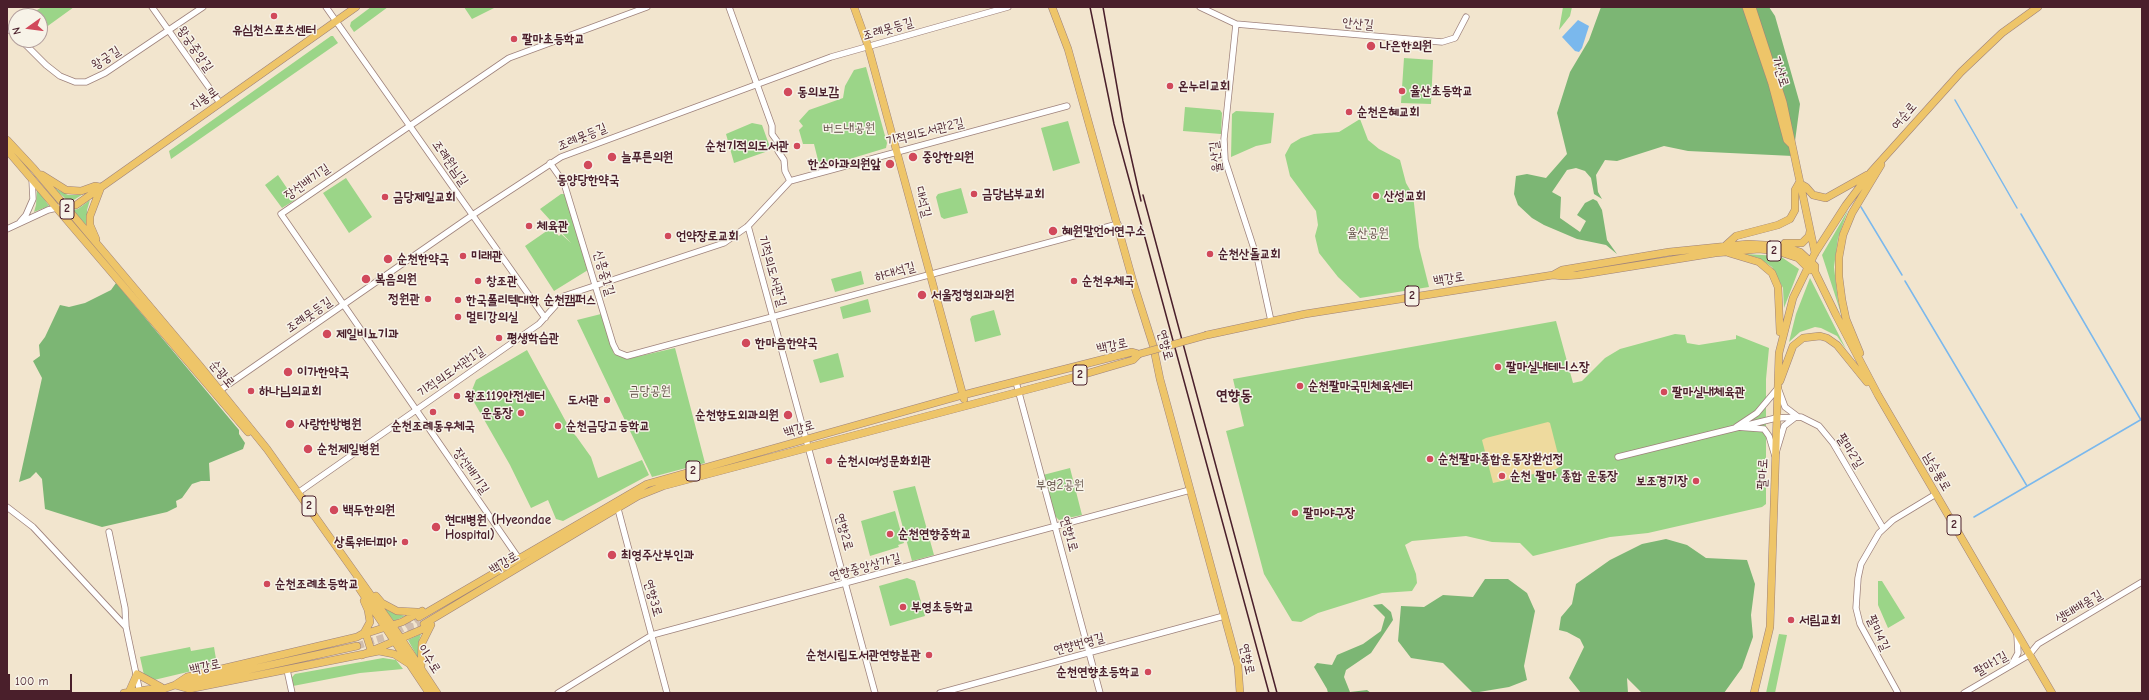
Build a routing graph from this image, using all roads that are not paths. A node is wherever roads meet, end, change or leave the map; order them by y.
1 (152, 7) edge
2 (203, 7) edge
3 (326, 7) edge
4 (356, 7) edge
5 (647, 7) edge
6 (729, 7) edge
7 (854, 7) edge
8 (1008, 7) edge
9 (1052, 7) edge
10 (1200, 7) edge
11 (1746, 7) edge
12 (1752, 7) edge
13 (2038, 7) edge
14 (1466, 17) dead end
15 (336, 21) junction
16 (1236, 24) junction
17 (169, 30) junction
18 (868, 46) junction
19 (29, 48) edge
20 (757, 85) junction
21 (220, 103) junction
22 (1066, 106) dead end
23 (410, 125) junction
24 (7, 140) edge
25 (1791, 144) junction
26 (7, 150) edge
27 (897, 151) junction
28 (1885, 157) junction
29 (550, 163) junction
30 (34, 169) junction
31 (1871, 172) junction
32 (31, 177) junction
33 (790, 181) junction
34 (1799, 183) junction
35 (101, 187) junction
36 (65, 206) junction
37 (57, 207) junction
38 (473, 215) junction
39 (18, 224) junction
40 (1118, 224) junction
41 (748, 226) junction
42 (7, 229) edge
43 (1810, 231) junction
44 (1748, 244) junction
45 (100, 249) junction
46 (1725, 249) junction
47 (1815, 253) junction
48 (1809, 264) junction
49 (1815, 272) joint
50 (930, 273) junction
51 (596, 284) junction
52 (343, 305) junction
53 (774, 317) junction
54 (545, 318) junction
55 (1271, 321) junction
56 (1781, 342) junction
57 (659, 349) joint
58 (1139, 354) junction
59 (1016, 382) junction
60 (1778, 387) junction
61 (1019, 391) junction
62 (218, 392) junction
63 (963, 395) junction
64 (1878, 395) junction
65 (966, 405) junction
66 (415, 411) junction
67 (1797, 416) junction
68 (1776, 418) junction
69 (1736, 427) junction
70 (808, 442) junction
71 (1775, 456) junction
72 (1618, 457) dead end
73 (1190, 490) junction
74 (300, 492) junction
75 (1936, 494) junction
76 (7, 507) edge
77 (618, 509) junction
78 (587, 522) junction
79 (1055, 526) junction
80 (1883, 528) junction
81 (109, 532) dead end
82 (518, 556) junction
83 (2142, 582) edge
84 (846, 583) junction
85 (361, 586) junction
86 (418, 614) junction
87 (1224, 616) junction
88 (390, 626) junction
89 (426, 626) junction
90 (126, 627) junction
91 (366, 634) junction
92 (2017, 634) junction
93 (652, 636) junction
94 (357, 637) junction
95 (398, 639) junction
96 (356, 646) tunnel mouth
97 (371, 650) junction
98 (362, 654) junction
99 (1088, 654) junction
100 (2029, 655) junction
101 (2010, 666) junction
102 (287, 670) junction
103 (419, 670) junction
104 (137, 674) junction
105 (175, 685) junction
106 (161, 688) junction
107 (140, 692) edge
108 (126, 693) edge
109 (152, 693) edge
110 (292, 693) edge
111 (429, 693) edge
112 (437, 693) edge
113 (558, 693) edge
114 (668, 693) edge
115 (876, 693) edge
116 (940, 693) edge
117 (1100, 693) edge
118 (1240, 693) edge
119 (1754, 693) edge
120 (1898, 693) edge
121 (1964, 693) edge
122 (2052, 693) edge

1 - 17 street, 왕궁중앙길
2 - 17 street, 왕궁길
3 - 15 street, 조례원님길
4 - 15 main road, 지봉로
5 - 23 street, 장선배기길
6 - 20 street
7 - 18 main road, 대석길
8 - 18 street, 조례못등길
9 - 40 main road, 연향로
10 - 16 street
11 - 25 main road, 가산로
12 - 25 main road, 가산로
13 - 28 main road, 여순로
14 - 16 street, 안산길
15 - 21 main road, 지봉로
15 - 23 street, 조례원님길
16 - 55 street, 율산길
17 - 19 street, 왕궁길
17 - 21 street, 왕궁중앙길
18 - 20 street, 조례못등길
18 - 27 main road, 대석길
20 - 29 street, 조례못등길
20 - 33 street
21 - 35 main road, 지봉로
22 - 27 street, 기적의도서관2길
23 - 38 street, 조례원님길
23 - 52 street, 장선배기길
24 - 30 main road, 순광로 / 2
25 - 34 main road, 가산로
26 - 32 main road, 순광로 / 2
27 - 33 street, 기적의도서관2길
27 - 50 main road, 대석길
28 - 31 main road, 여순로
28 - 64 main road
29 - 38 street, 조례못등길
29 - 51 street, 신흥중1길
30 - 35 main road
30 - 36 main road, 순광로 / 2
31 - 34 main road
31 - 47 main road, 여순로
32 - 37 main road, 순광로 / 2
32 - 39 street
33 - 41 street, 기적의도서관길
34 - 43 main road, 가산로
34 - 46 main road
35 - 36 main road, 지봉로
35 - 45 main road
36 - 37 street
36 - 45 main road, 순광로 / 2
37 - 39 street
37 - 62 main road, 순광로 / 2
38 - 52 street, 조례못등길
38 - 54 street, 조례원님길
39 - 42 street
40 - 50 street, 하대석길
40 - 73 main road, 연향로
41 - 51 street, 기적의도서관1길
41 - 53 street, 기적의도서관길
43 - 44 main road
43 - 47 main road, 가산로
44 - 46 main road, 백강로 / 2
44 - 48 main road, 백강로 / 2
45 - 62 main road, 순광로 / 2
46 - 48 main road, 백강로 / 2
46 - 55 main road, 백강로 / 2
46 - 56 main road
47 - 48 main road, 여순로
48 - 49 main road, 백강로 / 2
48 - 56 main road, 팔마로
49 - 64 main road, 남승룡로 / 2
50 - 53 street, 하대석길
50 - 63 main road, 대석길
51 - 54 street, 기적의도서관1길
51 - 57 street, 신흥중1길
52 - 62 street, 조례못등길
52 - 66 street, 장선배기길
53 - 57 street, 하대석길
53 - 70 street, 기적의도서관길
54 - 66 street, 기적의도서관1길
55 - 58 main road, 백강로 / 2, bridge
56 - 60 main road, 팔마로
58 - 59 main road, 백강로 / 2
58 - 61 main road, 백강로 / 2
59 - 61 street, 연향1로
59 - 63 main road, 백강로 / 2
60 - 64 main road
60 - 67 street
60 - 68 main road, 팔마로
60 - 69 street
61 - 65 main road, 백강로 / 2
61 - 79 street, 연향1로
62 - 74 main road, 순광로 / 2
62 - 85 main road, 순광로 / 2
63 - 65 main road, 대석길
63 - 70 main road, 백강로 / 2
64 - 75 main road, 남승룡로 / 2
65 - 70 main road, 백강로 / 2
66 - 74 street, 기적의도서관1길
66 - 82 street, 장선배기길
67 - 68 street, 팔마2길
67 - 71 street
67 - 80 street, 팔마2길
68 - 69 street, 팔마2길
68 - 71 main road, 팔마로
69 - 71 street
69 - 72 street, 팔마2길
70 - 77 main road, 백강로 / 2
70 - 78 main road, 백강로 / 2
70 - 84 street, 연향2로
71 - 119 main road, 팔마로
73 - 79 street, 연향중앙상가길
73 - 87 main road, 연향로
74 - 85 main road, 순광로 / 2
75 - 80 street, 팔마4길
75 - 92 main road, 남승룡로 / 2
76 - 90 street
77 - 78 main road, 백강로 / 2
77 - 93 street, 연향3로
78 - 82 main road, 2
78 - 86 main road, 백강로
78 - 89 main road, 2
79 - 84 street, 연향중앙상가길
79 - 99 street, 연향1로
80 - 120 street, 팔마4길
81 - 90 street
82 - 86 main road, 2
83 - 100 street, 생태배움길
84 - 93 street, 연향중앙상가길
84 - 115 street, 연향2로
85 - 86 main road, 2
85 - 88 main road, 순광로 / 2
85 - 94 main road
86 - 88 main road, 2
86 - 89 main road
87 - 99 street, 연향번영길
87 - 118 main road, 연향로
88 - 91 main road
88 - 95 main road, 순광로 / 2
89 - 95 main road, 2
89 - 103 main road
90 - 104 street
91 - 94 main road
91 - 97 main road
92 - 100 main road, 남승룡로 / 2
92 - 101 street
93 - 113 street, 연향중앙상가길
93 - 114 street, 연향3로
94 - 105 main road
95 - 97 main road
95 - 103 main road, 이수로
96 - 105 main road, 백강로
97 - 98 main road
98 - 102 main road
98 - 103 main road
99 - 116 street, 연향번영길
99 - 117 street, 연향1로
100 - 101 street, 팔마1길
100 - 122 main road, 남승룡로 / 2
101 - 121 street, 팔마1길
102 - 105 main road
102 - 110 street
103 - 111 main road, 이수로
103 - 112 main road, 이수로
104 - 106 main road
104 - 107 street
104 - 108 main road
105 - 106 main road, 백강로
105 - 109 main road, 백강로
106 - 107 main road, 백강로
107 - 108 main road, 백강로

